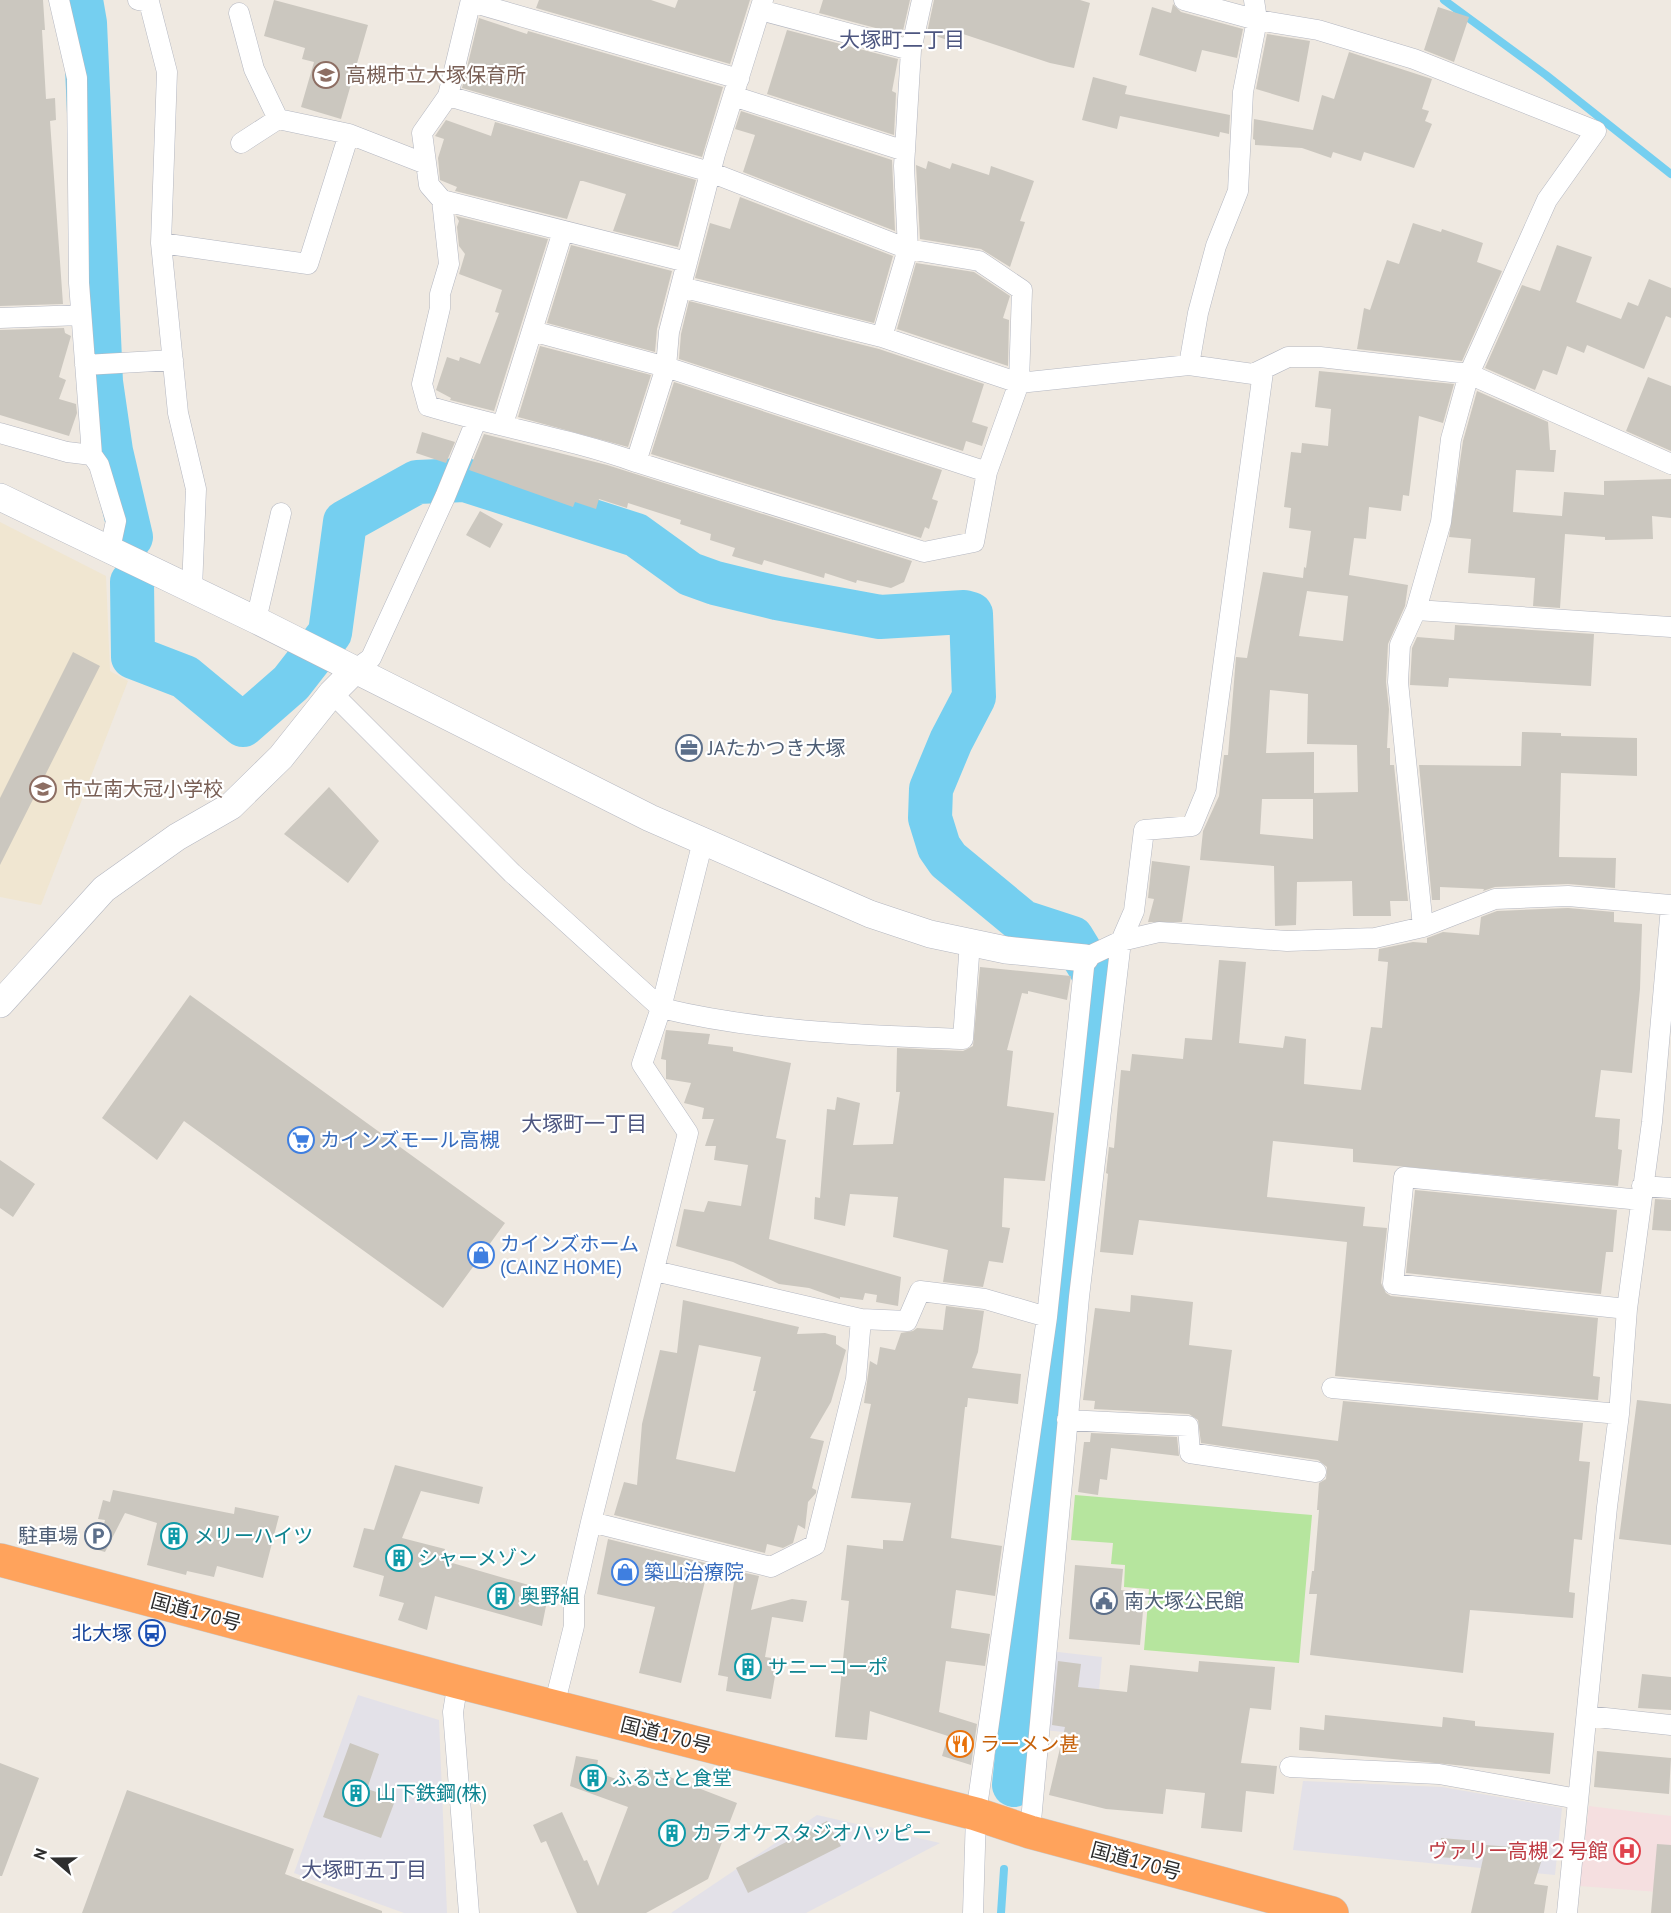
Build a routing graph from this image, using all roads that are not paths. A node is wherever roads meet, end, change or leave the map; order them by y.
1 (59, 0) edge
2 (138, 0) edge
3 (922, 0) edge
4 (1184, 0) edge
5 (1254, 0) edge
6 (471, 1) edge
7 (762, 5) edge
8 (239, 13) dead end
9 (1257, 20) junction
10 (911, 50) junction
11 (736, 88) junction
12 (448, 96) junction
13 (278, 119) junction
14 (350, 134) junction
15 (241, 143) dead end
16 (905, 151) junction
17 (426, 164) junction
18 (710, 172) junction
19 (442, 200) junction
20 (563, 231) junction
21 (162, 243) junction
22 (908, 249) junction
23 (687, 262) junction
24 (681, 286) junction
25 (81, 315) junction
26 (0, 318) edge
27 (532, 331) junction
28 (882, 337) junction
29 (173, 360) junction
30 (85, 365) junction
31 (1190, 365) junction
32 (666, 367) junction
33 (1263, 372) junction
34 (1469, 374) junction
35 (1019, 383) junction
36 (476, 421) junction
37 (503, 424) junction
38 (0, 433) edge
39 (92, 455) junction
40 (636, 462) junction
41 (1671, 464) edge
42 (987, 472) junction
43 (0, 497) edge
44 (281, 513) dead end
45 (110, 549) junction
46 (192, 589) junction
47 (1416, 610) junction
48 (256, 620) junction
49 (1671, 627) edge
50 (355, 670) junction
51 (332, 693) junction
52 (703, 841) junction
53 (1671, 906) edge
54 (1423, 927) junction
55 (1121, 941) junction
56 (970, 942) junction
57 (1085, 958) junction
58 (0, 1004) edge
59 (662, 1008) junction
60 (1661, 1123) edge
61 (1671, 1188) edge
62 (1641, 1193) junction
63 (655, 1271) junction
64 (1627, 1309) junction
65 (1047, 1317) junction
66 (861, 1319) junction
67 (1332, 1388) dead end
68 (1619, 1414) junction
69 (1067, 1420) junction
70 (1316, 1472) dead end
71 (591, 1522) junction
72 (0, 1560) edge
73 (458, 1682) junction
74 (554, 1706) junction
75 (1587, 1716) junction
76 (1671, 1725) edge
77 (1290, 1767) dead end
78 (1578, 1799) junction
79 (976, 1814) junction
80 (1030, 1832) junction
81 (1273, 1905) edge
82 (469, 1913) edge
83 (973, 1913) edge
84 (1332, 1913) edge
85 (1567, 1913) edge

1 - 25 street
2 - 21 street
3 - 10 street
4 - 9 street
5 - 9 street
6 - 11 street
6 - 12 street
7 - 10 street
7 - 11 street
8 - 13 street
9 - 31 street
9 - 34 street
10 - 16 street
11 - 16 street
11 - 18 street
12 - 17 street
12 - 18 street
13 - 14 street
13 - 15 street
14 - 17 street
14 - 21 street
16 - 22 street
17 - 19 street
18 - 22 street
18 - 23 street
19 - 20 street
19 - 36 street
20 - 23 street
20 - 27 street
21 - 29 street
22 - 28 street
22 - 35 street
23 - 24 street
24 - 28 street
24 - 32 street
25 - 26 street
25 - 30 street
27 - 32 street
27 - 37 street
28 - 35 street
29 - 30 street
29 - 46 street
30 - 39 street
31 - 33 street
31 - 35 street
32 - 40 street
32 - 42 street
33 - 34 street
33 - 55 street
34 - 41 street
34 - 47 street
35 - 42 street
36 - 37 street
36 - 50 street
37 - 40 street
38 - 39 street
39 - 45 street
40 - 42 street
43 - 45 street
44 - 48 street
45 - 46 street
46 - 48 street
47 - 49 street
47 - 54 street
48 - 50 street
50 - 51 street
50 - 52 street
51 - 58 street
51 - 59 street
52 - 56 street
52 - 59 street
53 - 54 street
53 - 60 street
54 - 55 street
55 - 57 street
55 - 69 street
56 - 57 street
56 - 59 street
57 - 65 street
59 - 63 street
60 - 62 street
61 - 62 street
62 - 64 street
62 - 64 street
63 - 66 street
63 - 71 street
64 - 68 street
65 - 66 street
65 - 79 street
66 - 71 street
67 - 68 street
68 - 75 street
69 - 70 street
69 - 80 street
71 - 74 street
72 - 73 highway, 国道170号
73 - 74 highway, 国道170号
73 - 82 street
74 - 79 highway, 国道170号
75 - 76 street
75 - 78 street
77 - 78 street
78 - 85 street
79 - 80 highway, 国道170号
79 - 83 street
80 - 81 highway, 国道170号
81 - 84 highway, 国道170号

